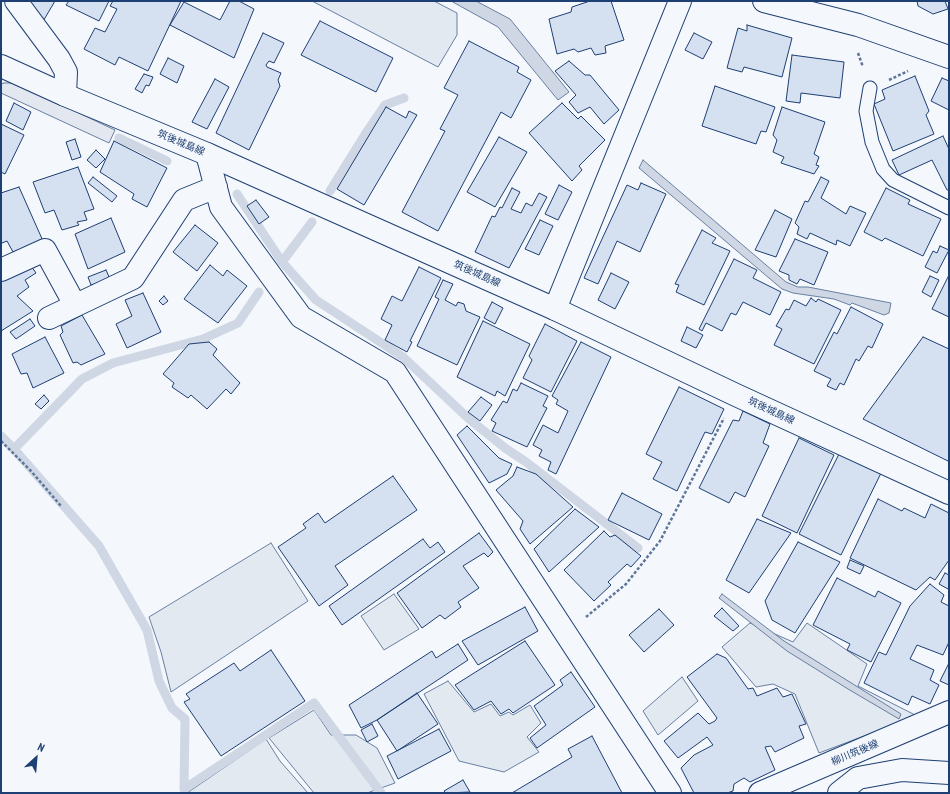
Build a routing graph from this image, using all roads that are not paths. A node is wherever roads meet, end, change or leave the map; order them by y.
1 (16, 1) edge
2 (680, 1) edge
3 (764, 1) edge
4 (949, 57) edge
5 (1, 66) edge
6 (870, 88) dead end
7 (65, 95) junction
8 (207, 154) junction
9 (216, 187) junction
10 (949, 208) edge
11 (1, 270) edge
12 (75, 306) junction
13 (554, 308) junction
14 (49, 318) dead end
15 (949, 493) edge
16 (949, 712) edge
17 (949, 774) edge
18 (670, 793) edge
19 (760, 793) edge
20 (839, 793) edge

1 - 7 street
2 - 13 street
3 - 4 street
5 - 7 street, 筑後城島線
6 - 10 lane
7 - 8 street, 筑後城島線
8 - 9 street
8 - 13 street, 筑後城島線
9 - 12 street
9 - 18 street
11 - 12 street
12 - 14 street
13 - 15 street, 筑後城島線
16 - 19 street, 柳川筑後線
17 - 20 street

